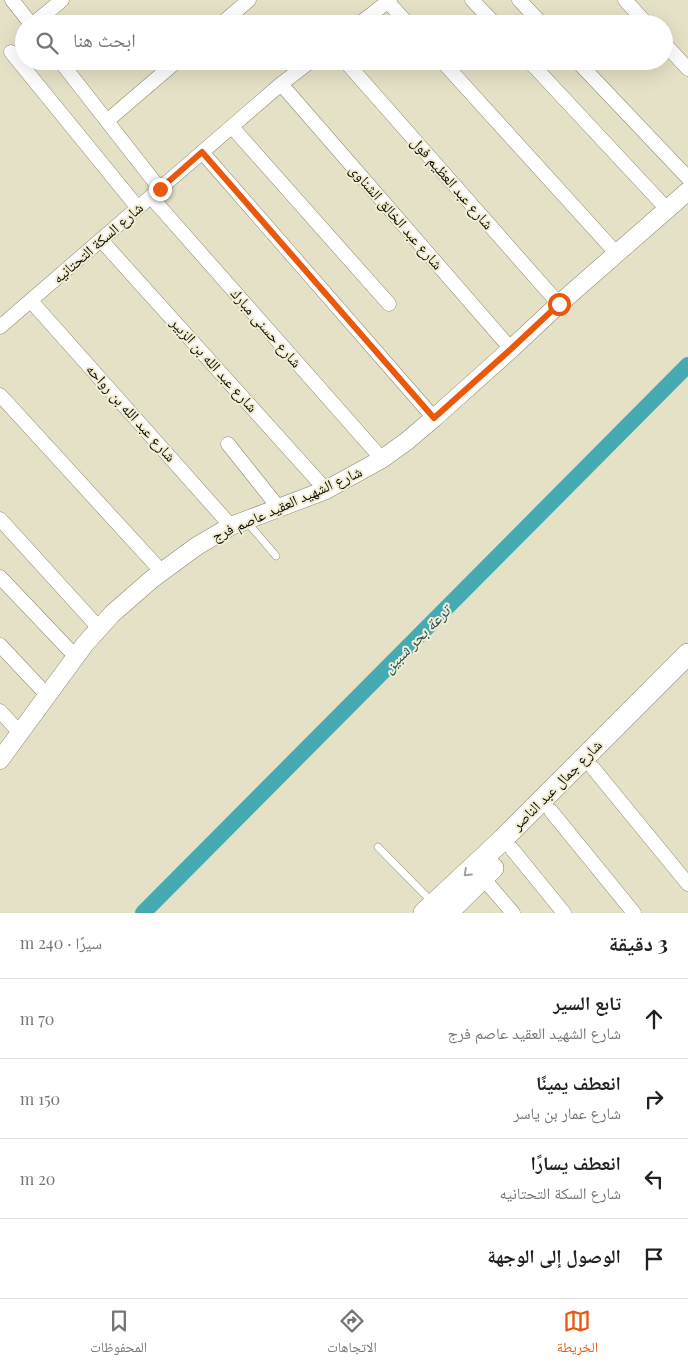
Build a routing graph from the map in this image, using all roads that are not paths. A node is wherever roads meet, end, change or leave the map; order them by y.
1 (12, 0) edge
2 (62, 0) edge
3 (249, 0) edge
4 (472, 0) edge
5 (519, 0) edge
6 (625, 0) edge
7 (389, 1) edge
8 (24, 15) edge
9 (43, 15) edge
10 (232, 15) edge
11 (371, 15) edge
12 (401, 15) edge
13 (486, 15) edge
14 (533, 15) edge
15 (639, 15) edge
16 (11, 52) dead end
17 (673, 53) edge
18 (15, 57) edge
19 (688, 69) edge
20 (26, 70) edge
21 (67, 70) edge
22 (166, 70) edge
23 (299, 70) edge
24 (354, 70) edge
25 (450, 70) edge
26 (537, 70) edge
27 (586, 70) edge
28 (281, 84) junction
29 (107, 121) junction
30 (232, 127) junction
31 (202, 152) junction
32 (688, 178) edge
33 (688, 191) edge
34 (156, 193) junction
35 (138, 208) junction
36 (667, 209) junction
37 (101, 240) junction
38 (617, 254) junction
39 (31, 301) junction
40 (389, 304) dead end
41 (559, 304) junction
42 (0, 328) edge
43 (511, 349) junction
44 (0, 395) edge
45 (434, 418) junction
46 (228, 444) dead end
47 (382, 459) junction
48 (326, 490) junction
49 (279, 508) junction
50 (0, 519) edge
51 (238, 523) junction
52 (276, 556) dead end
53 (162, 572) junction
54 (0, 578) edge
55 (100, 628) junction
56 (0, 645) edge
57 (688, 654) edge
58 (76, 657) junction
59 (688, 672) edge
60 (47, 696) junction
61 (0, 710) edge
62 (20, 733) junction
63 (0, 760) edge
64 (593, 768) junction
65 (551, 811) junction
66 (378, 847) dead end
67 (512, 849) junction
68 (484, 878) junction
69 (688, 884) edge
70 (444, 910) edge
71 (513, 913) edge
72 (564, 913) edge
73 (634, 913) edge

1 - 8 street
2 - 9 street
3 - 10 street
4 - 13 street
5 - 14 street
6 - 15 street
7 - 11 street
7 - 12 street
16 - 18 street
17 - 19 street
20 - 35 street
21 - 29 street, شارع حسنى مبارك
22 - 29 street
23 - 28 street, شارع السكة التحتانيه
24 - 41 street, شارع عبد العظيم فول
25 - 38 street
26 - 36 street
27 - 32 street
28 - 30 street, شارع السكة التحتانيه
28 - 43 street, شارع عبد الخالق الشناوى
29 - 34 street, شارع حسنى مبارك
30 - 31 street, شارع السكة التحتانيه
30 - 40 street
31 - 34 street, شارع السكة التحتانيه
31 - 45 street
33 - 36 street, شارع الشهيد العقيد عاصم فرج
34 - 35 street, شارع السكة التحتانيه
34 - 47 street, شارع حسنى مبارك
35 - 37 street, شارع السكة التحتانيه
36 - 38 street, شارع الشهيد العقيد عاصم فرج
37 - 39 street, شارع السكة التحتانيه
37 - 48 street, شارع عبد الله بن الزبير
38 - 41 street, شارع الشهيد العقيد عاصم فرج
39 - 42 street, شارع السكة التحتانيه
39 - 51 street, شارع عبد الله بن رواحه
41 - 43 street, شارع الشهيد العقيد عاصم فرج
43 - 45 street, شارع الشهيد العقيد عاصم فرج
44 - 53 street
45 - 47 street, شارع الشهيد العقيد عاصم فرج
46 - 49 street
47 - 48 street, شارع الشهيد العقيد عاصم فرج
48 - 49 street, شارع الشهيد العقيد عاصم فرج
49 - 51 street, شارع الشهيد العقيد عاصم فرج
50 - 55 street
51 - 52 lane
51 - 53 street, شارع الشهيد العقيد عاصم فرج
53 - 55 street, شارع الشهيد العقيد عاصم فرج
54 - 58 street
55 - 58 street, شارع الشهيد العقيد عاصم فرج
56 - 60 street
57 -> 70 main road, شارع جمال عبد الناصر
58 - 60 street, شارع الشهيد العقيد عاصم فرج
59 - 64 main road, شارع جمال عبد الناصر
60 - 62 street, شارع الشهيد العقيد عاصم فرج
61 - 62 street
62 - 63 street, شارع الشهيد العقيد عاصم فرج
64 - 65 main road, شارع جمال عبد الناصر
64 - 69 street
65 - 67 main road, شارع جمال عبد الناصر
65 - 73 street
66 - 70 lane
67 - 68 main road, شارع جمال عبد الناصر
67 - 72 street
68 - 70 main road, شارع جمال عبد الناصر
68 - 71 street

